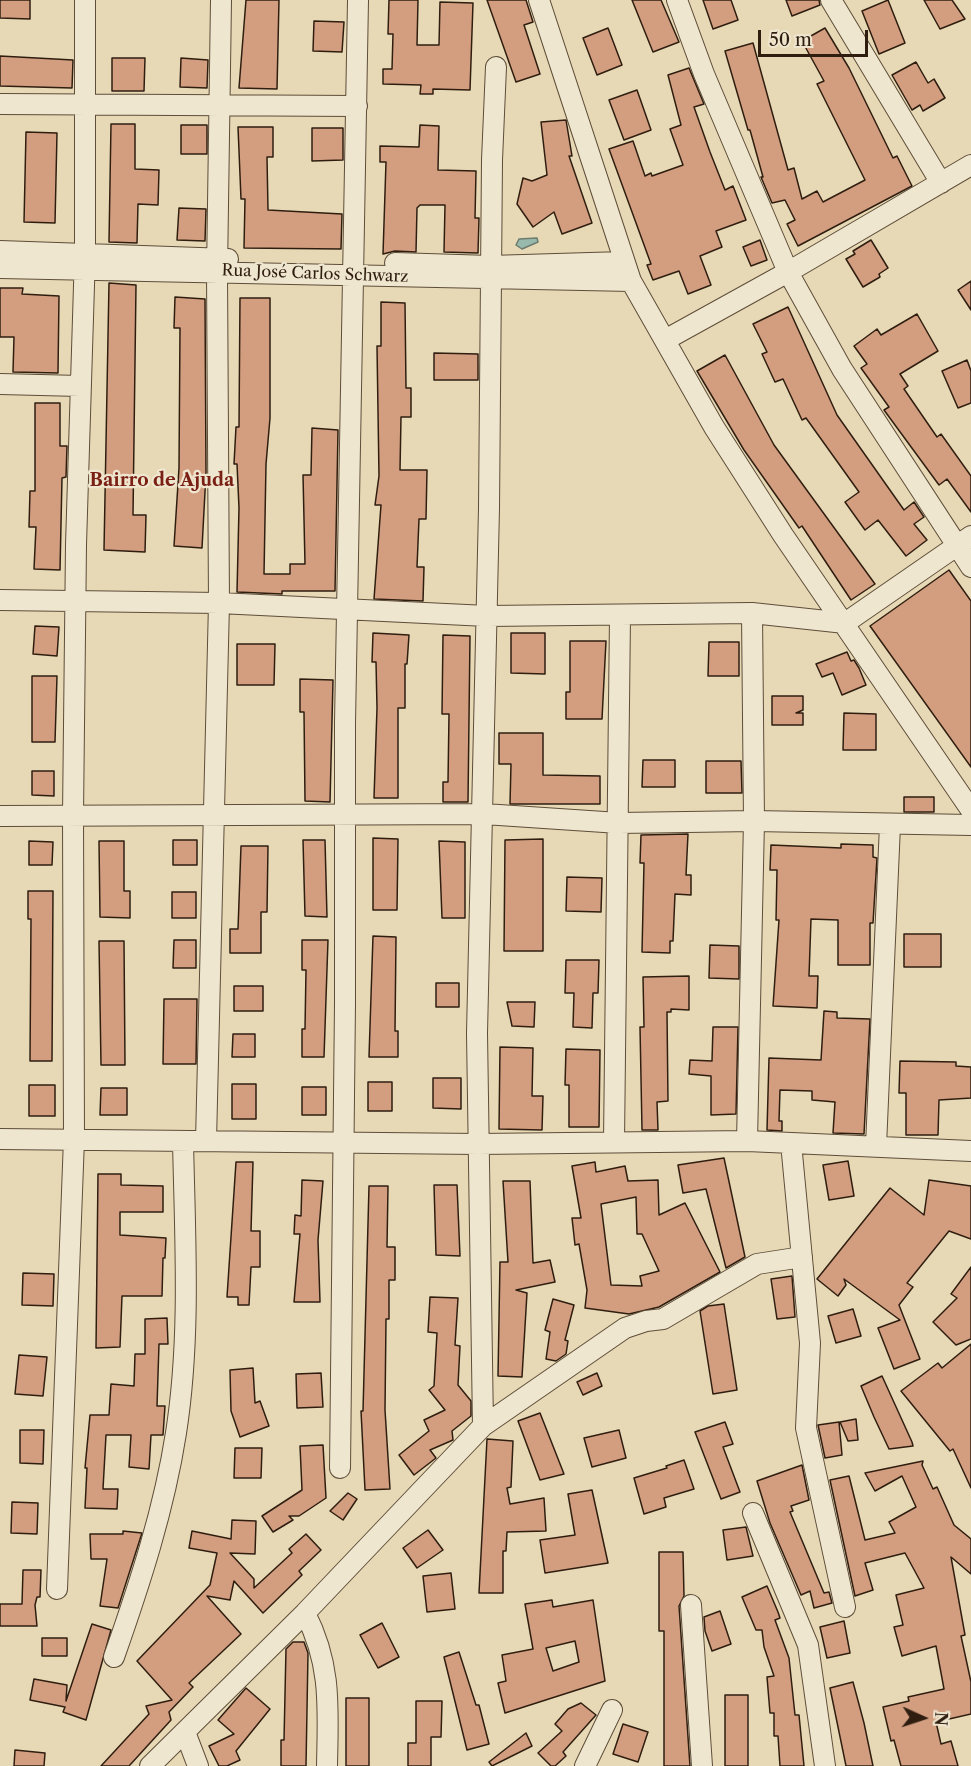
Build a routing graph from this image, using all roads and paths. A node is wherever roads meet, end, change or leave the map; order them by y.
1 (85, 0) edge
2 (221, 0) edge
3 (358, 0) edge
4 (539, 0) edge
5 (676, 0) edge
6 (831, 0) edge
7 (496, 68) dead end
8 (0, 104) edge
9 (86, 105) junction
10 (219, 105) junction
11 (357, 106) junction
12 (971, 165) edge
13 (941, 183) junction
14 (0, 251) edge
15 (85, 262) junction
16 (623, 262) junction
17 (218, 265) junction
18 (0, 268) edge
19 (354, 268) junction
20 (788, 272) junction
21 (490, 273) junction
22 (631, 280) junction
23 (665, 340) junction
24 (0, 384) edge
25 (80, 386) junction
26 (964, 542) edge
27 (971, 567) edge
28 (0, 600) edge
29 (76, 601) junction
30 (219, 603) junction
31 (347, 609) junction
32 (752, 613) junction
33 (487, 616) junction
34 (620, 616) junction
35 (845, 623) junction
36 (971, 810) edge
37 (214, 814) junction
38 (484, 814) junction
39 (73, 815) junction
40 (344, 815) junction
41 (0, 816) edge
42 (754, 821) junction
43 (619, 823) junction
44 (890, 825) junction
45 (971, 825) edge
46 (0, 1139) edge
47 (74, 1139) junction
48 (206, 1141) junction
49 (614, 1141) junction
50 (747, 1141) junction
51 (183, 1142) junction
52 (342, 1143) junction
53 (791, 1143) junction
54 (478, 1144) junction
55 (876, 1146) junction
56 (971, 1151) edge
57 (802, 1257) junction
58 (483, 1426) junction
59 (340, 1468) dead end
60 (753, 1513) dead end
61 (57, 1589) dead end
62 (691, 1605) dead end
63 (845, 1607) dead end
64 (304, 1613) junction
65 (114, 1657) dead end
66 (612, 1710) dead end
67 (185, 1732) junction
68 (150, 1766) edge
69 (198, 1766) edge
70 (327, 1766) edge
71 (585, 1766) edge
72 (702, 1766) edge
73 (825, 1766) edge

1 - 9 street
2 - 10 street
3 - 11 street
4 - 16 street
5 - 20 street
6 - 13 street
7 - 21 street
8 - 9 street
9 - 10 street
9 - 15 street
10 - 11 street
10 - 17 street
11 - 19 street
12 - 13 street
13 - 20 street
14 - 15 street, Rua José Carlos Schwarz
15 - 17 street, Rua José Carlos Schwarz
15 - 18 street, Rua José Carlos Schwarz
15 - 25 street
16 - 21 street, Rua José Carlos Schwarz
16 - 22 street
17 - 19 street, Rua José Carlos Schwarz
17 - 30 street
19 - 21 street, Rua José Carlos Schwarz
19 - 31 street
20 - 23 street
20 - 26 street
21 - 22 street, Rua José Carlos Schwarz
21 - 33 street
22 - 23 street
23 - 35 street
24 - 25 street
25 - 29 street
26 - 27 street
26 - 35 street
28 - 29 street
29 - 30 street
29 - 39 street
30 - 31 street
30 - 37 street
31 - 33 street
31 - 40 street
32 - 34 street
32 - 35 street
32 - 42 street
33 - 34 street
33 - 38 street
34 - 43 street
35 - 36 street
37 - 39 street
37 - 40 street
37 - 48 street
38 - 40 street
38 - 43 street
38 - 54 street
39 - 41 street
39 - 47 street
40 - 52 street
42 - 43 street
42 - 44 street
42 - 50 street
43 - 49 street
44 - 45 street
44 - 55 street
46 - 47 street
47 - 51 street
47 - 61 street
48 - 51 street
48 - 52 street
49 - 50 street
49 - 54 street
50 - 53 street
51 - 65 street
52 - 54 street
52 - 59 street
53 - 55 street
53 - 57 street
54 - 58 street
55 - 56 street
57 - 58 street
57 - 63 street
58 - 64 street
60 - 73 street
62 - 72 street
64 - 67 street
64 - 70 street
66 - 71 street
67 - 68 street
67 - 69 street

